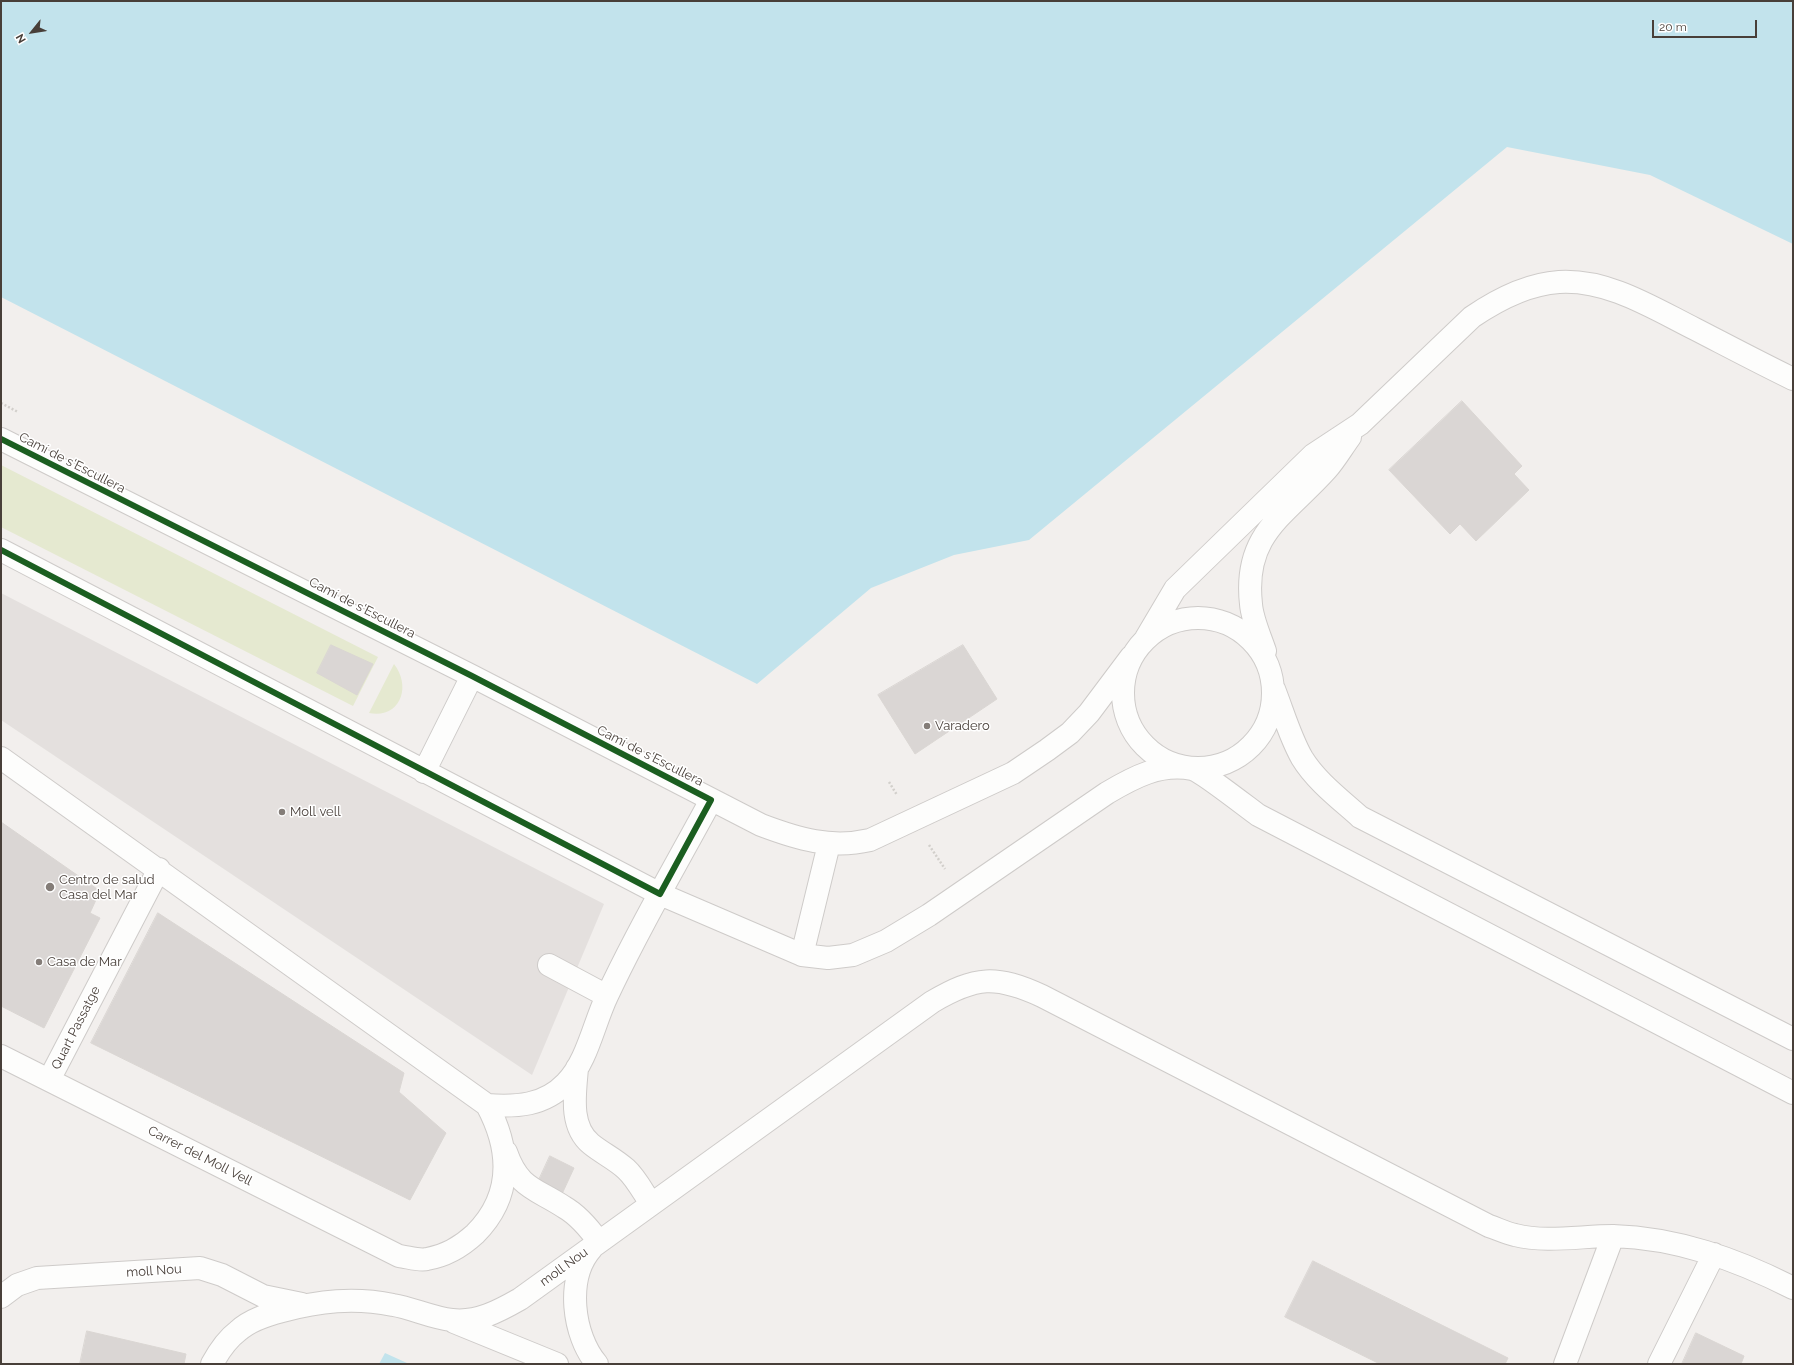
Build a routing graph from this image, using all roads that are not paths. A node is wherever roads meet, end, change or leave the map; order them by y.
1 (1793, 380) edge
2 (1360, 424) junction
3 (1, 440) edge
4 (1, 550) edge
5 (1146, 638) junction
6 (1131, 657) junction
7 (1269, 664) junction
8 (472, 676) junction
9 (1274, 689) junction
10 (1, 758) edge
11 (1193, 769) junction
12 (424, 772) junction
13 (711, 800) junction
14 (830, 844) junction
15 (159, 869) junction
16 (660, 894) junction
17 (802, 955) junction
18 (549, 965) dead end
19 (607, 996) junction
20 (1793, 1039) edge
21 (1, 1056) edge
22 (577, 1068) junction
23 (50, 1080) junction
24 (1793, 1093) edge
25 (487, 1105) junction
26 (503, 1143) junction
27 (651, 1204) junction
28 (1613, 1236) junction
29 (598, 1242) junction
30 (1714, 1254) junction
31 (1793, 1288) edge
32 (1, 1297) edge
33 (305, 1305) junction
34 (451, 1320) junction
35 (212, 1364) edge
36 (557, 1364) edge
37 (597, 1364) edge
38 (1565, 1364) edge
39 (1659, 1364) edge

1 - 2 street
2 - 5 street
2 - 7 street
3 - 8 street, Camí de s'Escullera
4 - 12 street
5 - 6 street, Camí de s'Escullera
5 - 7 street
6 - 11 street
6 - 14 street, Camí de s'Escullera
7 - 9 street
8 - 12 street
8 - 13 street, Camí de s'Escullera
9 - 11 street
9 - 20 street
10 - 15 street
11 - 17 street
11 - 24 street
12 - 16 street
13 - 14 street, Camí de s'Escullera
13 - 16 street
14 - 17 street
15 - 23 street, Quart Passatge
15 - 25 street
16 - 17 street
16 - 19 street
18 - 19 street
19 - 22 street
21 - 23 street, Carrer del Moll Vell
22 - 25 street
22 - 27 street
23 - 26 street, Carrer del Moll Vell
25 - 26 street
26 - 29 street
27 - 28 street
27 - 29 street
28 - 30 street
28 - 38 street
29 - 34 street, moll Nou
29 - 37 street, moll Nou
30 - 31 street
30 - 39 street
32 - 33 street, moll Nou
33 - 34 street, moll Nou
33 - 35 street, moll Nou
34 - 36 street, moll Nou

